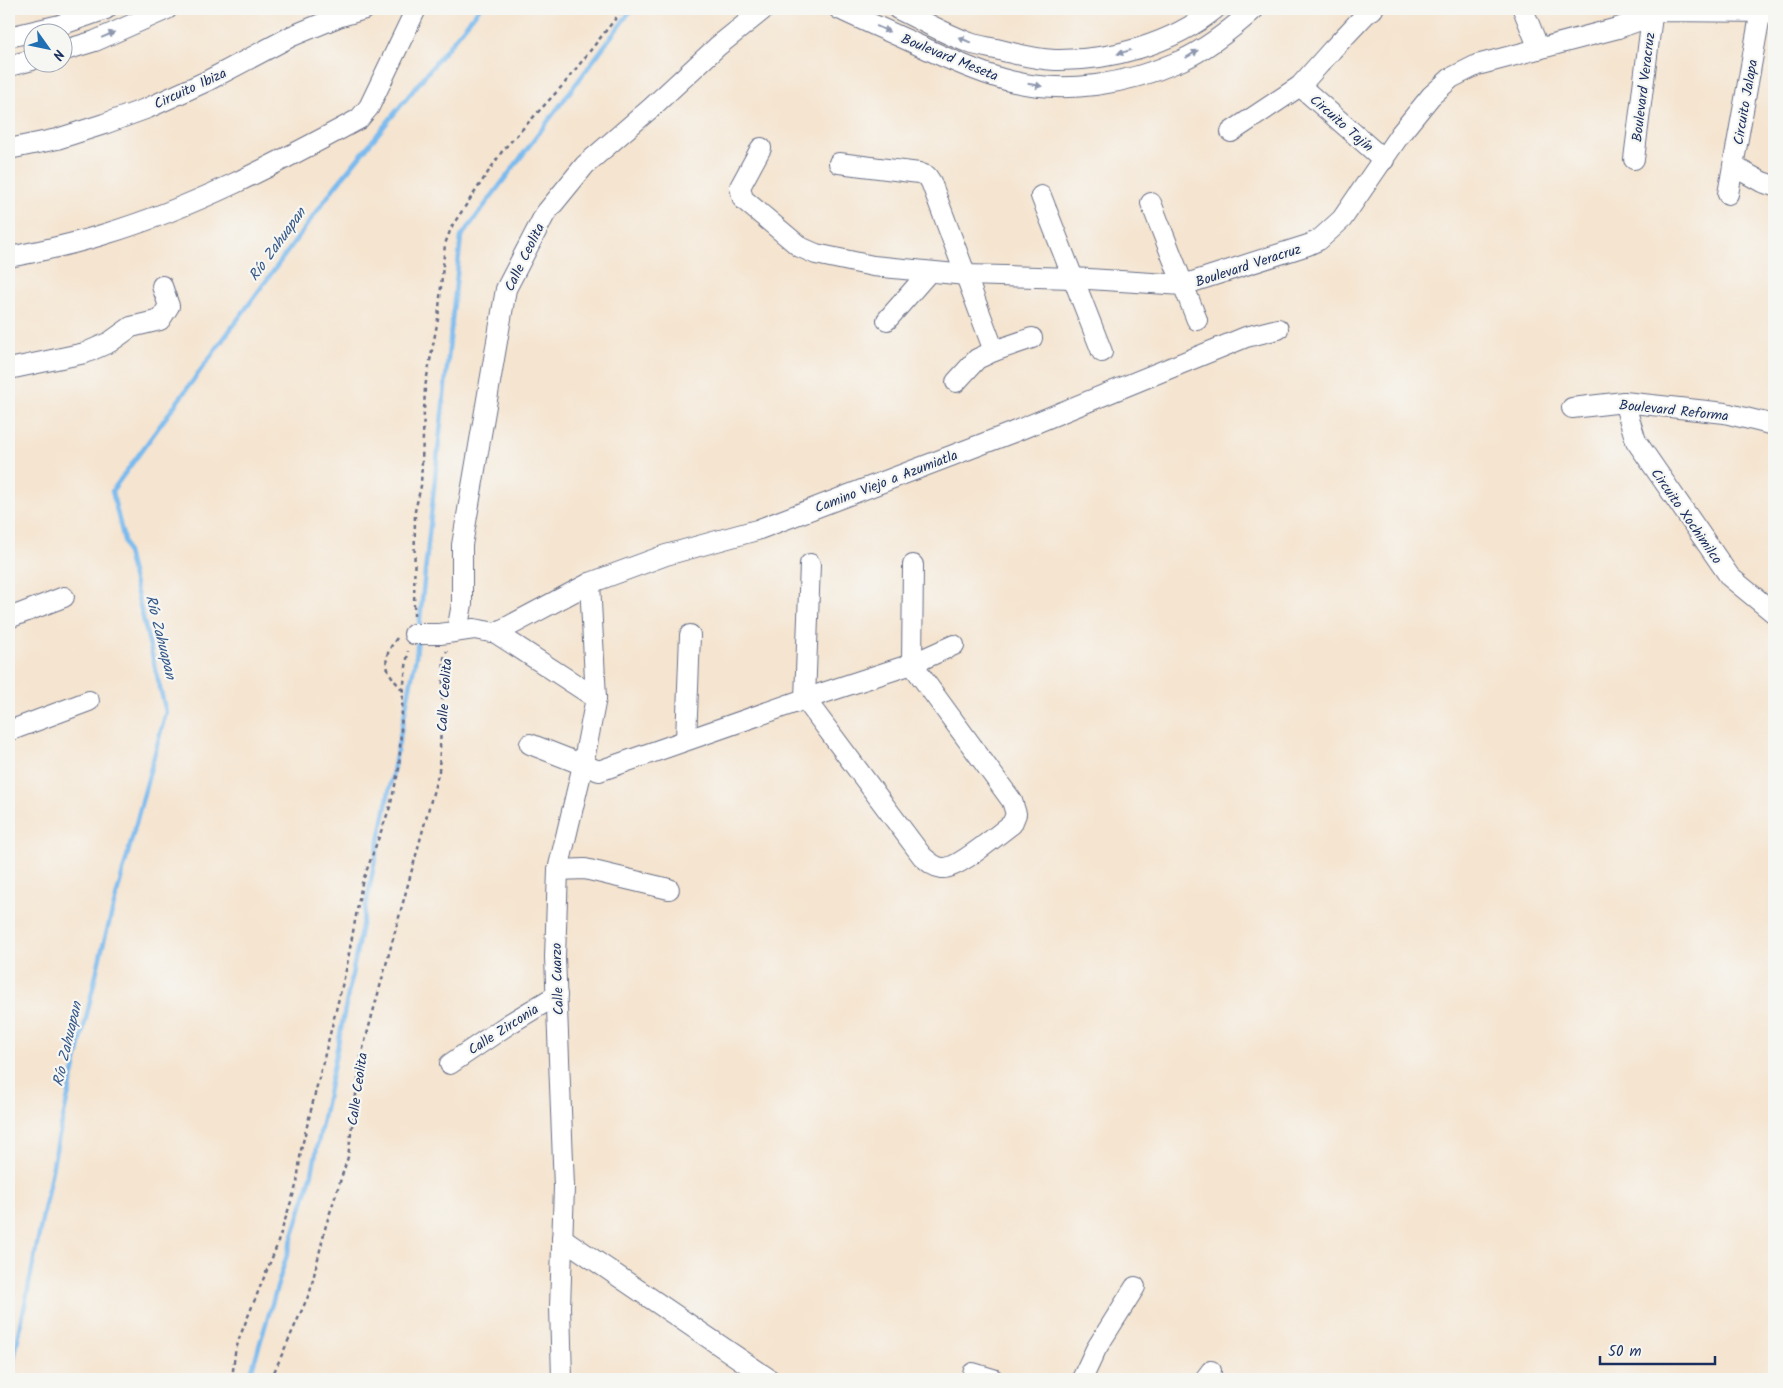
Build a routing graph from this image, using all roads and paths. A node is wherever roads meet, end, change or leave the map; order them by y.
1 (106, 9) edge
2 (167, 9) edge
3 (365, 9) edge
4 (416, 9) edge
5 (623, 9) edge
6 (764, 9) edge
7 (839, 9) edge
8 (898, 9) edge
9 (1215, 9) edge
10 (1254, 9) edge
11 (1373, 9) edge
12 (1523, 9) edge
13 (1666, 11) edge
14 (1768, 11) edge
15 (9, 37) edge
16 (72, 48) edge
17 (1539, 49) junction
18 (22, 63) edge
19 (9, 66) edge
20 (1300, 86) junction
21 (1232, 132) dead end
22 (762, 148) dead end
23 (9, 149) edge
24 (1634, 159) dead end
25 (1384, 160) junction
26 (839, 164) dead end
27 (1733, 166) junction
28 (1774, 186) edge
29 (1728, 194) dead end
30 (1042, 196) dead end
31 (1151, 203) dead end
32 (9, 257) edge
33 (929, 272) junction
34 (966, 275) junction
35 (1074, 278) junction
36 (1183, 285) junction
37 (162, 286) dead end
38 (887, 320) dead end
39 (1197, 320) dead end
40 (1278, 329) dead end
41 (1032, 338) dead end
42 (994, 351) junction
43 (1102, 352) dead end
44 (9, 369) edge
45 (956, 382) dead end
46 (1624, 402) junction
47 (1572, 408) dead end
48 (1774, 425) edge
49 (810, 564) dead end
50 (913, 565) dead end
51 (590, 583) junction
52 (64, 597) dead end
53 (1774, 613) edge
54 (9, 618) edge
55 (433, 633) junction
56 (496, 633) junction
57 (690, 635) dead end
58 (954, 645) dead end
59 (912, 664) junction
60 (403, 691) junction
61 (596, 698) junction
62 (805, 698) junction
63 (89, 702) dead end
64 (9, 731) edge
65 (686, 740) junction
66 (530, 744) dead end
67 (583, 765) junction
68 (558, 870) junction
69 (669, 889) dead end
70 (557, 995) junction
71 (450, 1064) dead end
72 (562, 1238) junction
73 (1135, 1287) dead end
74 (973, 1373) dead end
75 (232, 1379) edge
76 (271, 1379) edge
77 (562, 1379) edge
78 (769, 1379) edge
79 (993, 1379) edge
80 (1082, 1379) edge

1 - 15 street
16 -> 2 street
3 - 23 street, Circuito Ibiza
4 - 32 street
5 - 55 path
6 - 55 street, Calle Ceolita
7 -> 10 street, Boulevard Meseta
9 -> 8 street, Boulevard Meseta
11 - 20 street
12 - 17 street
13 - 14 street, Boulevard Veracruz
13 - 17 street, Boulevard Veracruz
13 - 24 street, Boulevard Veracruz
14 - 27 street, Circuito Jalapa
17 - 25 street, Boulevard Veracruz
18 - 19 street
20 - 21 street
20 - 25 street, Circuito Tajín
22 - 33 street, Boulevard Veracruz
25 - 36 street, Boulevard Veracruz
26 - 34 street
27 - 28 street
27 - 29 street, Circuito Jalapa
30 - 35 street
31 - 36 street
33 - 34 street, Boulevard Veracruz
33 - 38 street
34 - 35 street, Boulevard Veracruz
34 - 42 street
35 - 36 street, Boulevard Veracruz
35 - 43 street
36 - 39 street
37 - 44 street
40 - 51 street, Camino Viejo a Azumiatla
41 - 42 street
42 - 45 street
46 - 47 street, Boulevard Reforma
46 - 48 street, Boulevard Reforma
46 - 53 street, Circuito Xochimilco
49 - 62 street
50 - 59 street
51 - 56 street, Camino Viejo a Azumiatla
51 - 61 street, Calle Cuarzo
52 - 54 street
55 - 56 street
55 - 60 path
55 - 60 path
55 - 76 path, Calle Ceolita
56 - 61 street
57 - 65 street
58 - 59 street
59 - 62 street
59 - 62 street
60 - 75 path
61 - 67 street, Calle Cuarzo
62 - 65 street
63 - 64 street
65 - 67 street
66 - 67 street
67 - 68 street, Calle Cuarzo
68 - 69 street
68 - 70 street, Calle Cuarzo
70 - 71 street, Calle Zirconia
70 - 72 street, Calle Cuarzo
72 - 77 street, Calle Cuarzo
72 - 78 street
73 - 80 street
74 - 79 street

